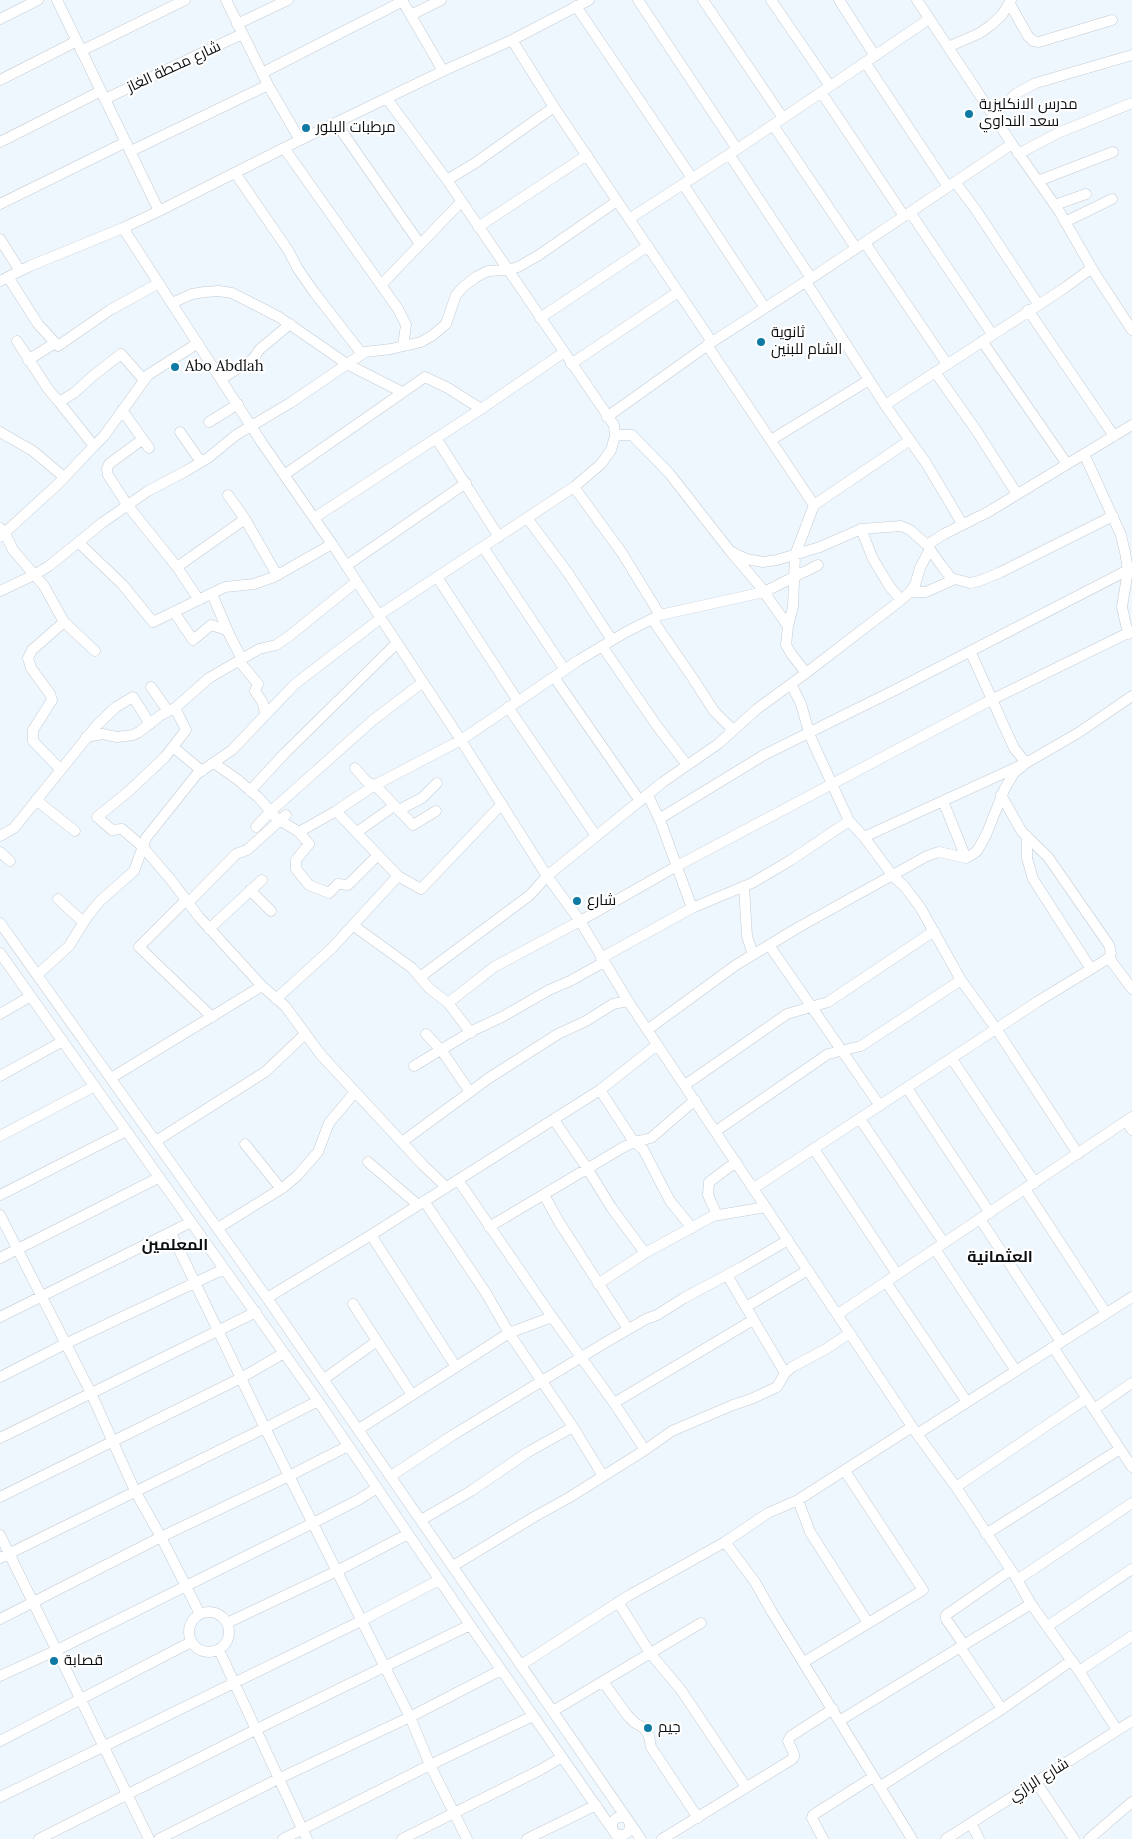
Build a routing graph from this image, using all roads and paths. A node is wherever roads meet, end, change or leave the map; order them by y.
1 (38, 0) edge
2 (57, 0) edge
3 (186, 0) edge
4 (226, 0) edge
5 (288, 0) edge
6 (442, 0) edge
7 (589, 0) edge
8 (638, 0) edge
9 (703, 0) edge
10 (771, 0) edge
11 (839, 0) edge
12 (917, 0) edge
13 (403, 1) edge
14 (1011, 2) edge
15 (571, 5) edge
16 (411, 15) junction
17 (0, 19) edge
18 (929, 19) junction
19 (1112, 20) dead end
20 (237, 24) junction
21 (242, 34) junction
22 (512, 40) junction
23 (79, 46) junction
24 (948, 48) junction
25 (1132, 55) edge
26 (875, 56) junction
27 (866, 62) junction
28 (443, 71) junction
29 (262, 73) junction
30 (0, 80) edge
31 (268, 85) junction
32 (825, 89) junction
33 (103, 95) junction
34 (387, 99) junction
35 (1132, 103) edge
36 (554, 107) junction
37 (993, 116) junction
38 (784, 118) junction
39 (336, 123) junction
40 (773, 125) junction
41 (300, 140) junction
42 (0, 142) edge
43 (1012, 144) junction
44 (128, 147) junction
45 (284, 148) junction
46 (733, 152) junction
47 (1113, 152) dead end
48 (1018, 154) junction
49 (587, 155) junction
50 (235, 173) junction
51 (447, 180) junction
52 (687, 181) junction
53 (1038, 182) junction
54 (951, 185) junction
55 (1086, 194) dead end
56 (1112, 199) dead end
57 (617, 201) junction
58 (461, 202) junction
59 (0, 204) edge
60 (1055, 205) junction
61 (159, 211) junction
62 (907, 214) junction
63 (629, 219) junction
64 (1065, 222) junction
65 (478, 227) junction
66 (123, 228) junction
67 (0, 239) edge
68 (420, 244) junction
69 (860, 245) junction
70 (648, 246) junction
71 (1092, 268) junction
72 (507, 270) junction
73 (20, 271) junction
74 (4, 279) edge
75 (808, 280) junction
76 (159, 283) junction
77 (381, 285) junction
78 (678, 292) junction
79 (172, 303) junction
80 (1038, 304) junction
81 (765, 308) junction
82 (1028, 310) junction
83 (540, 318) junction
84 (290, 324) junction
85 (1132, 330) edge
86 (992, 334) junction
87 (17, 341) dead end
88 (982, 341) junction
89 (55, 343) junction
90 (198, 343) junction
91 (710, 344) junction
92 (403, 346) junction
93 (563, 353) junction
94 (362, 354) junction
95 (28, 360) junction
96 (347, 364) junction
97 (571, 364) junction
98 (947, 364) junction
99 (935, 372) junction
100 (221, 379) junction
101 (144, 380) junction
102 (869, 380) junction
103 (402, 392) junction
104 (60, 402) junction
105 (238, 404) junction
106 (885, 405) junction
107 (481, 409) junction
108 (122, 410) junction
109 (607, 416) junction
110 (209, 422) dead end
111 (252, 427) junction
112 (1131, 427) edge
113 (0, 432) edge
114 (180, 432) dead end
115 (615, 436) junction
116 (1114, 436) junction
117 (436, 438) junction
118 (771, 440) junction
119 (910, 440) junction
120 (94, 446) junction
121 (1084, 454) junction
122 (201, 462) junction
123 (1067, 464) junction
124 (284, 476) junction
125 (64, 477) junction
126 (466, 483) junction
127 (574, 487) junction
128 (1017, 494) junction
129 (228, 495) dead end
130 (814, 505) junction
131 (128, 506) junction
132 (1113, 516) junction
133 (314, 518) junction
134 (527, 518) junction
135 (245, 519) junction
136 (963, 525) junction
137 (862, 529) junction
138 (2, 532) edge
139 (499, 537) junction
140 (79, 543) junction
141 (332, 544) junction
142 (483, 547) junction
143 (929, 547) junction
144 (730, 551) junction
145 (795, 555) junction
146 (818, 565) dead end
147 (346, 566) junction
148 (177, 567) junction
149 (1130, 569) edge
150 (34, 575) junction
151 (277, 575) junction
152 (437, 577) junction
153 (794, 578) junction
154 (955, 579) junction
155 (356, 582) junction
156 (0, 591) edge
157 (764, 592) junction
158 (910, 592) junction
159 (212, 594) junction
160 (199, 600) junction
161 (901, 600) junction
162 (174, 612) junction
163 (380, 616) junction
164 (656, 617) junction
165 (64, 622) junction
166 (788, 626) junction
167 (227, 630) junction
168 (1130, 633) edge
169 (612, 640) junction
170 (397, 643) junction
171 (602, 646) junction
172 (95, 651) dead end
173 (970, 651) junction
174 (241, 660) junction
175 (565, 670) junction
176 (806, 673) junction
177 (554, 677) junction
178 (423, 682) junction
179 (791, 684) junction
180 (151, 687) dead end
181 (1132, 696) edge
182 (992, 700) junction
183 (518, 701) junction
184 (508, 707) junction
185 (171, 709) junction
186 (264, 714) junction
187 (150, 724) junction
188 (733, 730) junction
189 (809, 732) junction
190 (86, 737) junction
191 (461, 740) junction
192 (173, 747) junction
193 (214, 763) junction
194 (1026, 763) junction
195 (687, 765) junction
196 (355, 768) dead end
197 (60, 769) junction
198 (202, 771) junction
199 (438, 783) dead end
200 (831, 783) junction
201 (375, 785) junction
202 (250, 790) junction
203 (1002, 795) junction
204 (644, 798) junction
205 (36, 800) junction
206 (943, 801) junction
207 (502, 804) junction
208 (396, 808) junction
209 (336, 811) junction
210 (436, 811) dead end
211 (270, 812) junction
212 (283, 818) junction
213 (659, 819) junction
214 (849, 821) junction
215 (256, 827) dead end
216 (74, 831) dead end
217 (299, 832) junction
218 (357, 832) junction
219 (0, 836) edge
220 (596, 836) junction
221 (1027, 836) junction
222 (864, 837) junction
223 (142, 846) junction
224 (0, 852) edge
225 (378, 855) junction
226 (966, 858) junction
227 (10, 861) dead end
228 (677, 866) junction
229 (398, 876) junction
230 (547, 876) junction
231 (893, 876) junction
232 (262, 880) dead end
233 (744, 886) junction
234 (250, 890) junction
235 (58, 899) dead end
236 (187, 901) junction
237 (692, 908) junction
238 (271, 911) dead end
239 (580, 921) junction
240 (84, 922) junction
241 (0, 923) edge
242 (354, 926) junction
243 (210, 929) junction
244 (934, 931) junction
245 (770, 945) junction
246 (0, 954) edge
247 (753, 955) junction
248 (1109, 958) junction
249 (603, 960) junction
250 (1091, 970) junction
251 (37, 975) junction
252 (420, 977) junction
253 (961, 980) junction
254 (262, 986) junction
255 (1132, 989) edge
256 (31, 996) junction
257 (276, 998) junction
258 (628, 1001) junction
259 (448, 1003) junction
260 (811, 1007) junction
261 (62, 1010) junction
262 (0, 1014) edge
263 (212, 1017) junction
264 (48, 1020) junction
265 (647, 1030) junction
266 (997, 1030) junction
267 (471, 1033) junction
268 (305, 1034) junction
269 (426, 1034) dead end
270 (63, 1041) junction
271 (657, 1045) junction
272 (442, 1051) junction
273 (842, 1051) junction
274 (952, 1059) junction
275 (414, 1066) dead end
276 (0, 1076) edge
277 (111, 1078) junction
278 (685, 1085) junction
279 (95, 1086) junction
280 (907, 1088) junction
281 (600, 1090) junction
282 (355, 1092) junction
283 (470, 1092) junction
284 (695, 1100) junction
285 (880, 1106) junction
286 (860, 1119) junction
287 (554, 1120) junction
288 (1131, 1121) edge
289 (126, 1131) junction
290 (716, 1131) junction
291 (0, 1136) edge
292 (156, 1141) junction
293 (402, 1142) junction
294 (634, 1142) junction
295 (245, 1144) dead end
296 (814, 1148) junction
297 (1078, 1154) junction
298 (368, 1162) dead end
299 (736, 1162) junction
300 (587, 1168) junction
301 (158, 1178) junction
302 (458, 1180) junction
303 (1035, 1182) junction
304 (446, 1187) junction
305 (754, 1188) junction
306 (281, 1189) junction
307 (1025, 1190) junction
308 (0, 1195) edge
309 (544, 1195) junction
310 (421, 1203) junction
311 (766, 1207) junction
312 (990, 1213) junction
313 (0, 1215) edge
314 (717, 1215) junction
315 (980, 1219) junction
316 (191, 1222) junction
317 (489, 1227) junction
318 (218, 1228) junction
319 (692, 1228) junction
320 (171, 1233) junction
321 (371, 1235) junction
322 (788, 1240) junction
323 (944, 1243) junction
324 (18, 1249) junction
325 (935, 1250) junction
326 (645, 1253) junction
327 (0, 1258) edge
328 (224, 1269) junction
329 (808, 1270) junction
330 (897, 1274) junction
331 (728, 1275) junction
332 (194, 1282) junction
333 (886, 1282) junction
334 (598, 1284) junction
335 (42, 1297) junction
336 (1132, 1297) edge
337 (267, 1298) junction
338 (353, 1304) dead end
339 (746, 1307) junction
340 (256, 1312) junction
341 (1106, 1313) junction
342 (838, 1314) junction
343 (0, 1317) edge
344 (552, 1317) junction
345 (753, 1320) junction
346 (628, 1329) junction
347 (218, 1331) junction
348 (509, 1333) junction
349 (850, 1333) junction
350 (377, 1341) junction
351 (65, 1344) junction
352 (1057, 1344) junction
353 (284, 1353) junction
354 (582, 1357) junction
355 (456, 1367) junction
356 (1016, 1371) junction
357 (785, 1373) junction
358 (0, 1377) edge
359 (241, 1378) junction
360 (324, 1379) junction
361 (541, 1381) junction
362 (1132, 1383) edge
363 (91, 1393) junction
364 (412, 1395) junction
365 (1087, 1398) junction
366 (318, 1401) junction
367 (614, 1402) junction
368 (967, 1402) junction
369 (342, 1406) junction
370 (1094, 1409) junction
371 (328, 1415) junction
372 (573, 1427) junction
373 (265, 1428) junction
374 (359, 1429) junction
375 (915, 1430) junction
376 (0, 1438) edge
377 (111, 1441) junction
378 (348, 1446) junction
379 (645, 1450) junction
380 (1126, 1452) edge
381 (1132, 1467) edge
382 (845, 1470) junction
383 (289, 1476) junction
384 (390, 1476) junction
385 (603, 1476) junction
386 (956, 1487) junction
387 (377, 1488) junction
388 (135, 1491) junction
389 (0, 1498) edge
390 (798, 1500) junction
391 (1132, 1503) edge
392 (421, 1520) junction
393 (312, 1523) junction
394 (408, 1534) junction
395 (986, 1534) junction
396 (0, 1535) edge
397 (161, 1537) junction
398 (725, 1542) junction
399 (4, 1556) edge
400 (453, 1566) junction
401 (1132, 1569) edge
402 (1011, 1570) junction
403 (336, 1571) junction
404 (439, 1580) junction
405 (1017, 1580) junction
406 (185, 1585) junction
407 (32, 1602) junction
408 (618, 1602) junction
409 (1031, 1604) junction
410 (200, 1614) junction
411 (0, 1619) edge
412 (361, 1621) junction
413 (227, 1623) junction
414 (701, 1623) dead end
415 (868, 1624) junction
416 (470, 1625) junction
417 (1048, 1626) junction
418 (1132, 1636) edge
419 (191, 1642) junction
420 (962, 1646) junction
421 (57, 1650) junction
422 (218, 1650) junction
423 (650, 1653) junction
424 (1072, 1661) junction
425 (804, 1662) junction
426 (521, 1665) junction
427 (385, 1668) junction
428 (501, 1670) junction
429 (1079, 1671) junction
430 (0, 1676) edge
431 (603, 1682) junction
432 (232, 1683) junction
433 (80, 1699) junction
434 (833, 1709) junction
435 (1002, 1709) junction
436 (553, 1711) junction
437 (533, 1716) junction
438 (410, 1717) junction
439 (840, 1721) junction
440 (1132, 1722) edge
441 (255, 1730) junction
442 (1117, 1730) junction
443 (0, 1741) edge
444 (103, 1748) junction
445 (562, 1757) junction
446 (430, 1765) junction
447 (873, 1777) junction
448 (278, 1779) junction
449 (1036, 1782) junction
450 (881, 1786) junction
451 (746, 1787) junction
452 (127, 1794) junction
453 (0, 1797) edge
454 (1132, 1802) edge
455 (596, 1805) junction
456 (454, 1814) junction
457 (698, 1818) junction
458 (628, 1821) junction
459 (971, 1823) junction
460 (305, 1834) edge
461 (616, 1835) edge
462 (38, 1839) edge
463 (149, 1839) edge
464 (159, 1839) edge
465 (283, 1839) edge
466 (402, 1839) edge
467 (467, 1839) edge
468 (527, 1839) edge
469 (640, 1839) edge
470 (662, 1839) edge
471 (823, 1839) edge
472 (912, 1839) edge
473 (946, 1839) edge
474 (979, 1839) edge
475 (1074, 1839) edge
476 (1089, 1839) edge

1 - 17 street
2 - 23 street
3 - 23 street
4 - 20 street
5 - 20 street
6 - 16 street
7 - 15 street
8 - 46 street
9 - 38 street
10 - 32 street
11 - 26 street
12 - 18 street
13 - 16 street
13 - 29 street
14 - 19 street
14 - 24 street
15 - 22 street
15 - 52 street
16 - 28 street
18 - 24 street
18 - 26 street
20 - 21 street
21 - 29 street
21 - 33 street, شارع محطة الغاز
22 - 28 street
22 - 36 street
23 - 30 street
23 - 33 street
24 - 37 street
25 - 37 street
26 - 27 street
27 - 32 street
27 - 54 street
28 - 34 street
29 - 31 street
31 - 41 street
31 - 44 street
32 - 38 street
32 - 62 street
33 - 42 street, شارع محطة الغاز
33 - 44 street
34 - 39 street
34 - 51 street
35 - 48 street
36 - 49 street
36 - 51 street
37 - 43 street
38 - 40 street
39 - 41 street
39 - 68 street
40 - 46 street
40 - 69 street
41 - 45 street
43 - 48 street
43 - 54 street
44 - 59 street
44 - 61 street
45 - 50 street
45 - 77 street
46 - 52 street
46 - 75 street
47 - 53 street
48 - 53 street
49 - 57 street
49 - 65 street
50 - 61 street
50 - 94 street
51 - 58 street
52 - 63 street
52 - 81 street
53 - 60 street
54 - 62 street
54 - 80 street
55 - 60 street
56 - 64 street
57 - 63 street
57 - 72 street
58 - 65 street
58 - 68 street
60 - 64 street
61 - 66 street
62 - 69 street
62 - 86 street
63 - 70 street
64 - 71 street
65 - 72 street
66 - 73 street
66 - 76 street
67 - 73 street
68 - 77 street
69 - 75 street
69 - 98 street
70 - 78 street
70 - 83 street
71 - 80 street
71 - 85 street
72 - 83 street
72 - 92 street
73 - 74 street
74 - 89 street
75 - 81 street
75 - 102 street
76 - 79 street
76 - 89 street
77 - 92 street
78 - 91 street
78 - 97 street
79 - 84 street
79 - 90 street
80 - 82 street
81 - 91 street
82 - 86 street
82 - 116 street
83 - 93 street
84 - 96 street
84 - 100 street
86 - 88 street
87 - 95 street
88 - 98 street
88 - 123 street
89 - 95 street
90 - 100 street
90 - 101 street
91 - 109 street
91 - 118 street
92 - 94 street
93 - 97 street
93 - 107 street
94 - 96 street
95 - 104 street
96 - 103 street
96 - 111 street
97 - 109 street
98 - 99 street
99 - 106 street
99 - 128 street
100 - 105 street
101 - 104 street
101 - 108 street
102 - 106 street
102 - 118 street
103 - 107 street
103 - 124 street
104 - 120 street
105 - 110 street
105 - 111 street
106 - 119 street
107 - 117 street
108 - 120 street
108 - 131 street
109 - 115 street
111 - 122 street
111 - 124 street
112 - 116 street
113 - 125 street
114 - 122 street
115 - 127 street
115 - 144 street
116 - 121 street
117 - 126 street
117 - 133 street
118 - 130 street
119 - 130 street
119 - 136 street
120 - 125 street
121 - 123 street
121 - 132 street
122 - 131 street
123 - 128 street
124 - 133 street
125 - 138 street
126 - 139 street
126 - 147 street
127 - 134 street
127 - 164 street
128 - 136 street
129 - 135 street
130 - 145 street
131 - 140 street
131 - 148 street
132 - 149 street
132 - 154 street
133 - 141 street
134 - 139 street
134 - 169 street
135 - 148 street
135 - 151 street
136 - 143 street
137 - 143 street
137 - 145 street
137 - 161 street
138 - 150 street
139 - 142 street
140 - 150 street
140 - 162 street
141 - 147 street
141 - 151 street
142 - 152 street
142 - 175 street
143 - 154 street
143 - 158 street
144 - 145 street
144 - 157 street
145 - 153 street
146 - 153 street
147 - 155 street
148 - 160 street
149 - 168 street
149 - 173 street
150 - 156 street
150 - 165 street
151 - 159 street
152 - 163 street
152 - 183 street
153 - 157 street
153 - 166 street
154 - 158 street
155 - 163 street
155 - 174 street
157 - 164 street
157 - 166 street
158 - 161 street
159 - 160 street
159 - 167 street
160 - 162 street
161 - 176 street
162 - 167 street
163 - 170 street
163 - 186 street
164 - 169 street
164 - 188 street
165 - 172 street
165 - 197 street
166 - 176 street
167 - 174 street
168 - 182 street
169 - 171 street
170 - 178 street
170 - 202 street
171 - 175 street
171 - 195 street
173 - 182 street
173 - 189 street
174 - 185 street
174 - 186 street
175 - 177 street
176 - 179 street
177 - 183 street
177 - 204 street
178 - 191 street
178 - 211 street
179 - 188 street
179 - 189 street
180 - 185 street
181 - 194 street
182 - 194 street
182 - 200 street
183 - 184 street
184 - 191 street
184 - 220 street
185 - 187 street
185 - 192 street
186 - 193 street
187 - 190 street
187 - 190 street
188 - 195 street
189 - 200 street
189 - 213 street
190 - 197 street
191 - 201 street
191 - 207 street
192 - 198 street
192 - 223 street
193 - 198 street
193 - 202 street
194 - 203 street
194 - 206 street
195 - 204 street
196 - 201 street
197 - 205 street
198 - 223 street
199 - 208 street
200 - 214 street
200 - 228 street
201 - 208 street
201 - 209 street
202 - 211 street
203 - 221 street
203 - 226 street
204 - 213 street
204 - 220 street
205 - 216 street
205 - 219 street
206 - 222 street
206 - 226 street
207 - 229 street
207 - 230 street
208 - 210 street
208 - 218 street
209 - 217 street
209 - 218 street
211 - 212 street
211 - 215 street
212 - 217 street
212 - 236 street
213 - 228 street
214 - 222 street
214 - 233 street
217 - 225 street
218 - 225 street
220 - 230 street
221 - 248 street
221 - 250 street
222 - 231 street
223 - 236 street
223 - 240 street
224 - 227 street
225 - 229 street
226 - 231 street
228 - 237 street
228 - 239 street
229 - 242 street
230 - 239 street
230 - 252 street
231 - 244 street
231 - 245 street
232 - 234 street
233 - 237 street
233 - 247 street
234 - 238 street
234 - 243 street
235 - 240 street
236 - 243 street
236 - 263 street
237 - 249 street
239 - 249 street
239 - 259 street
240 - 251 street
241 - 251 street
242 - 252 street
242 - 257 street
243 - 254 street
244 - 253 street
244 - 260 street
245 - 247 street
245 - 260 street
246 - 256 street
247 - 265 street
248 - 250 street
248 - 255 street
249 - 258 street
249 - 267 street
250 - 266 street
251 - 261 street
252 - 259 street
253 - 266 street
253 - 273 street
254 - 257 street
254 - 263 street
256 - 262 street
256 - 264 street
257 - 268 street
258 - 265 street
258 - 283 street
259 - 267 street
260 - 273 street
260 - 278 street
261 - 264 street
261 - 277 street
263 - 277 street
264 - 270 street
265 - 271 street
266 - 274 street
266 - 297 street
267 - 272 street
268 - 282 street
268 - 292 street
269 - 272 street
270 - 276 street
270 - 279 street
271 - 278 street
271 - 281 street
272 - 275 street
272 - 283 street
273 - 285 street
273 - 290 street
274 - 280 street
274 - 303 street
277 - 292 street
278 - 284 street
279 - 289 street
279 - 291 street
280 - 285 street
280 - 312 street
281 - 287 street
281 - 294 street
282 - 293 street
282 - 306 street
283 - 293 street
284 - 290 street
284 - 294 street
285 - 286 street
286 - 296 street
286 - 323 street
287 - 300 street
287 - 302 street
288 - 297 street
289 - 301 street
289 - 308 street
290 - 299 street
292 - 318 street
293 - 304 street
294 - 300 street
294 - 319 street
295 - 306 street
296 - 305 street
296 - 330 street
297 - 303 street
298 - 310 street
299 - 305 street
299 - 314 street
300 - 309 street
300 - 326 street
301 - 316 street
301 - 324 street
302 - 304 street
302 - 317 street
303 - 307 street
304 - 310 street
305 - 311 street
306 - 318 street
307 - 312 street
307 - 341 street
309 - 317 street
309 - 334 street
310 - 321 street
310 - 348 street
311 - 314 street
311 - 322 street
312 - 315 street
313 - 324 street
314 - 319 street
315 - 323 street
315 - 352 street
316 - 320 street
316 - 328 street
317 - 344 street
318 - 337 street
319 - 326 street
320 - 332 street
320 - 335 street
321 - 337 street
321 - 355 street
322 - 329 street
322 - 331 street
323 - 325 street
324 - 327 street
324 - 335 street
325 - 330 street
325 - 356 street
326 - 334 street
328 - 332 street
328 - 340 street
329 - 339 street
329 - 342 street
330 - 333 street
331 - 339 street
331 - 346 street
332 - 347 street
332 - 351 street
333 - 342 street
333 - 368 street
334 - 346 street
335 - 343 street
335 - 351 street
336 - 341 street
337 - 360 street
338 - 350 street
339 - 345 street
340 - 347 street
340 - 353 street
341 - 352 street
342 - 349 street
344 - 348 street
344 - 354 street
345 - 357 street
345 - 367 street
346 - 354 street
347 - 359 street
347 - 363 street
348 - 355 street
348 - 361 street
349 - 357 street
349 - 375 street
350 - 360 street
350 - 364 street
351 - 358 street
351 - 363 street
352 - 356 street
352 - 365 street
353 - 359 street
353 - 366 street
354 - 361 street
354 - 367 street
355 - 364 street
356 - 368 street
357 - 379 street
359 - 373 street
359 - 377 street
360 - 369 street
361 - 372 street
361 - 384 street
362 - 370 street
363 - 376 street
363 - 377 street
364 - 374 street
365 - 370 street
365 - 386 street
366 - 371 street
366 - 373 street
367 - 379 street
368 - 375 street
369 - 371 street
369 - 374 street
370 - 380 street
371 - 378 street
372 - 385 street
372 - 392 street
373 - 383 street
373 - 388 street
374 - 384 street
375 - 382 street
375 - 386 street
377 - 388 street
377 - 389 street
378 - 383 street
378 - 387 street
379 - 385 street
380 - 381 street
380 - 395 street
382 - 390 street
382 - 415 street
383 - 393 street
383 - 397 street
384 - 392 street
385 - 400 street
386 - 395 street
387 - 393 street
387 - 394 street
388 - 397 street
388 - 399 street
390 - 398 street
390 - 415 street
391 - 405 street
392 - 400 street
393 - 403 street
393 - 406 street
394 - 403 street
394 - 404 street
395 - 402 street
396 - 399 street
397 - 406 street
397 - 407 street
398 - 408 street
398 - 425 street
399 - 407 street
400 - 426 street
401 - 417 street
402 - 405 street
402 - 420 street
403 - 412 street
403 - 413 street
404 - 412 street
404 - 416 street
405 - 409 street
406 - 410 street
406 - 421 street
407 - 411 street
407 - 421 street
408 - 423 street
408 - 426 street
409 - 417 street
409 - 420 street
410 - 413 street
410 - 419 street
412 - 427 street
412 - 432 street
413 - 422 street
414 - 423 street
415 - 425 street
416 - 427 street
416 - 428 street
417 - 424 street
418 - 429 street
419 - 422 street
419 - 433 street
420 - 435 street
420 - 439 street
421 - 430 street
421 - 433 street
422 - 432 street
423 - 431 street
423 - 451 street
424 - 429 street
424 - 435 street
425 - 434 street
426 - 436 street
427 - 438 street
427 - 441 street
428 - 437 street
428 - 438 street
429 - 442 street
431 - 436 street
431 - 457 street
432 - 441 street
432 - 444 street
433 - 443 street
433 - 444 street
434 - 439 street
434 - 451 street
435 - 450 street
436 - 458 street
437 - 445 street
437 - 446 street
438 - 446 street
438 - 448 street
439 - 447 street
440 - 442 street, شارع الرازي
441 - 448 street
441 - 452 street
442 - 449 street, شارع الرازي
444 - 452 street
444 - 453 street
445 - 455 street
445 - 456 street
446 - 456 street
446 - 460 street
447 - 450 street
447 - 471 street
448 - 460 street
448 - 464 street
449 - 459 street, شارع الرازي
449 - 475 street
450 - 472 street
451 - 457 street
452 - 462 street
452 - 463 street
454 - 476 street
455 - 461 street
455 - 468 street
456 - 466 street
456 - 467 street
457 - 470 street
458 - 461 street
458 - 469 street
459 - 473 street, شارع الرازي
459 - 474 street
460 - 465 street

